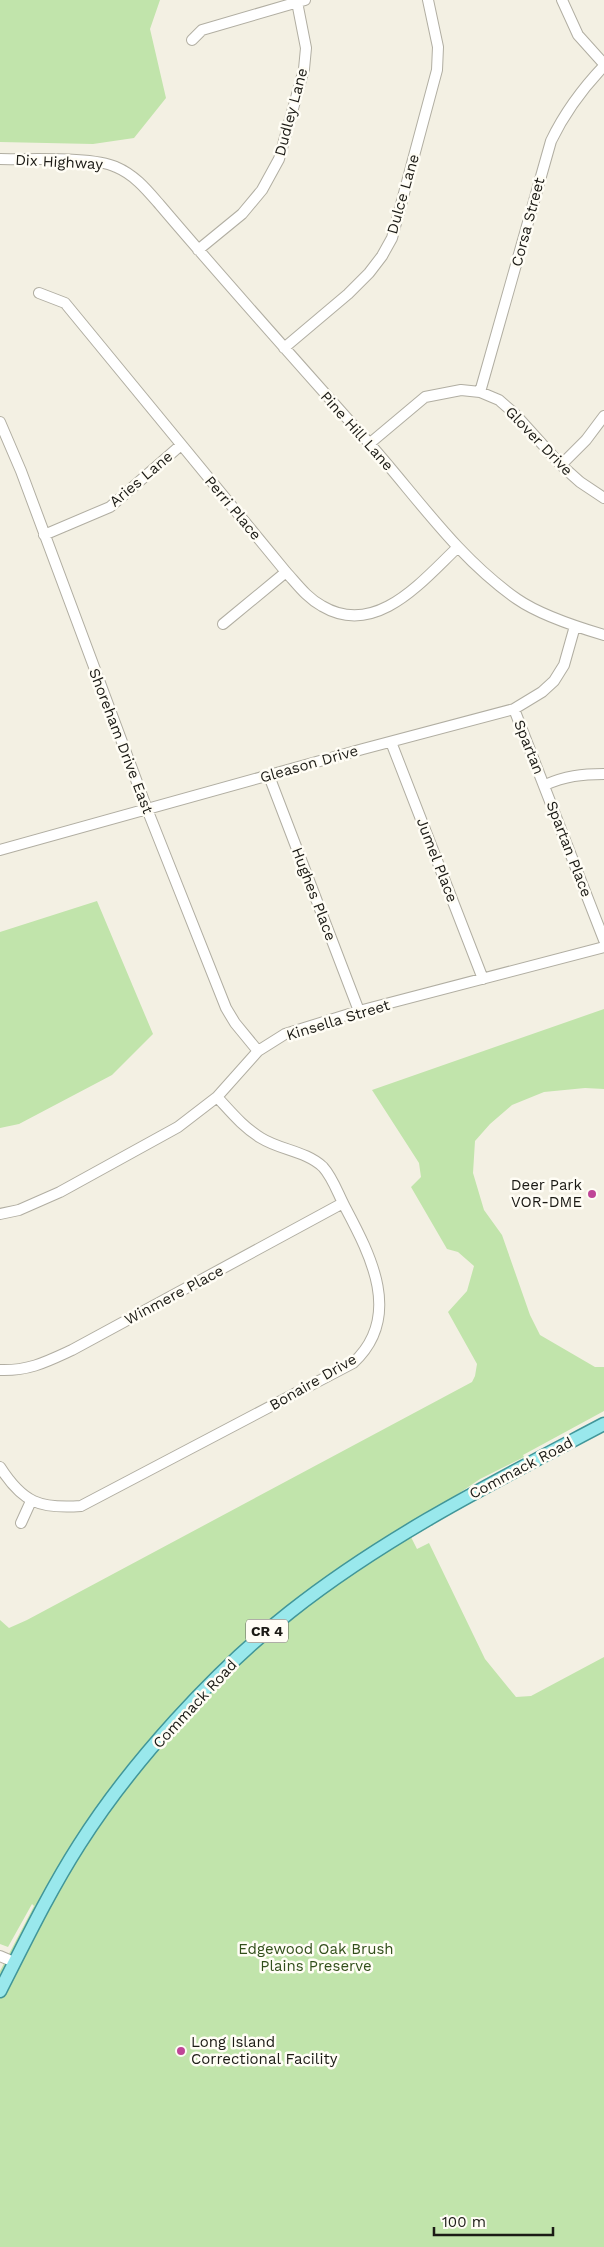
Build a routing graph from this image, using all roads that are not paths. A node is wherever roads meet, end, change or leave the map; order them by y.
1 (428, 0) edge
2 (562, 0) edge
3 (301, 1) edge
4 (192, 40) dead end
5 (604, 65) edge
6 (0, 159) edge
7 (142, 184) joint
8 (198, 250) junction
9 (39, 293) dead end
10 (284, 348) junction
11 (480, 392) junction
12 (604, 416) edge
13 (0, 422) edge
14 (370, 444) junction
15 (181, 445) junction
16 (560, 464) junction
17 (604, 498) edge
18 (44, 535) junction
19 (456, 548) junction
20 (286, 572) junction
21 (223, 624) dead end
22 (574, 626) junction
23 (604, 635) edge
24 (514, 709) junction
25 (391, 742) junction
26 (604, 774) edge
27 (269, 776) junction
28 (545, 785) junction
29 (147, 809) junction
30 (0, 850) edge
31 (604, 940) edge
32 (604, 947) edge
33 (483, 979) junction
34 (360, 1011) junction
35 (258, 1052) junction
36 (217, 1096) junction
37 (343, 1203) junction
38 (0, 1214) edge
39 (0, 1370) edge
40 (604, 1424) edge
41 (0, 1467) edge
42 (31, 1501) junction
43 (21, 1523) dead end
44 (0, 1956) edge
45 (14, 1962) junction
46 (0, 1991) edge

1 - 10 street, Dulce Lane
2 - 5 street
3 - 4 street
3 - 8 street, Dudley Lane
5 - 11 street, Corsa Street
6 - 7 street, Dix Highway
7 - 8 street, Pine Hill Lane
8 - 10 street, Pine Hill Lane
9 - 15 street, Perri Place
10 - 14 street, Pine Hill Lane
11 - 14 street, Glover Drive
11 - 16 street, Glover Drive
12 - 16 street
13 - 18 street, Shoreham Drive East
14 - 19 street, Pine Hill Lane
15 - 18 street, Aries Lane
15 - 20 street, Perri Place
16 - 17 street, Glover Drive
18 - 29 street, Shoreham Drive East
19 - 20 street, Perri Place
19 - 22 street, Pine Hill Lane
20 - 21 street
22 - 23 street, Pine Hill Lane
22 - 24 street, Gleason Drive
24 - 25 street, Gleason Drive
24 - 28 street, Spartan
25 - 27 street, Gleason Drive
25 - 33 street, Jumel Place
26 - 28 street
27 - 29 street, Gleason Drive
27 - 34 street, Hughes Place
28 - 31 street, Spartan Place
29 - 30 street, Gleason Drive
29 - 35 street, Shoreham Drive East
32 - 33 street, Kinsella Street
33 - 34 street, Kinsella Street
34 - 35 street, Kinsella Street
35 - 36 street, Kinsella Street
36 - 37 street, Bonaire Drive
36 - 38 street, Kinsella Street
37 - 39 street, Winmere Place
37 - 42 street, Bonaire Drive
40 - 45 main road, Commack Road / CR 4
41 - 42 street
42 - 43 street
44 - 45 street
45 - 46 main road, Commack Road / CR 4

